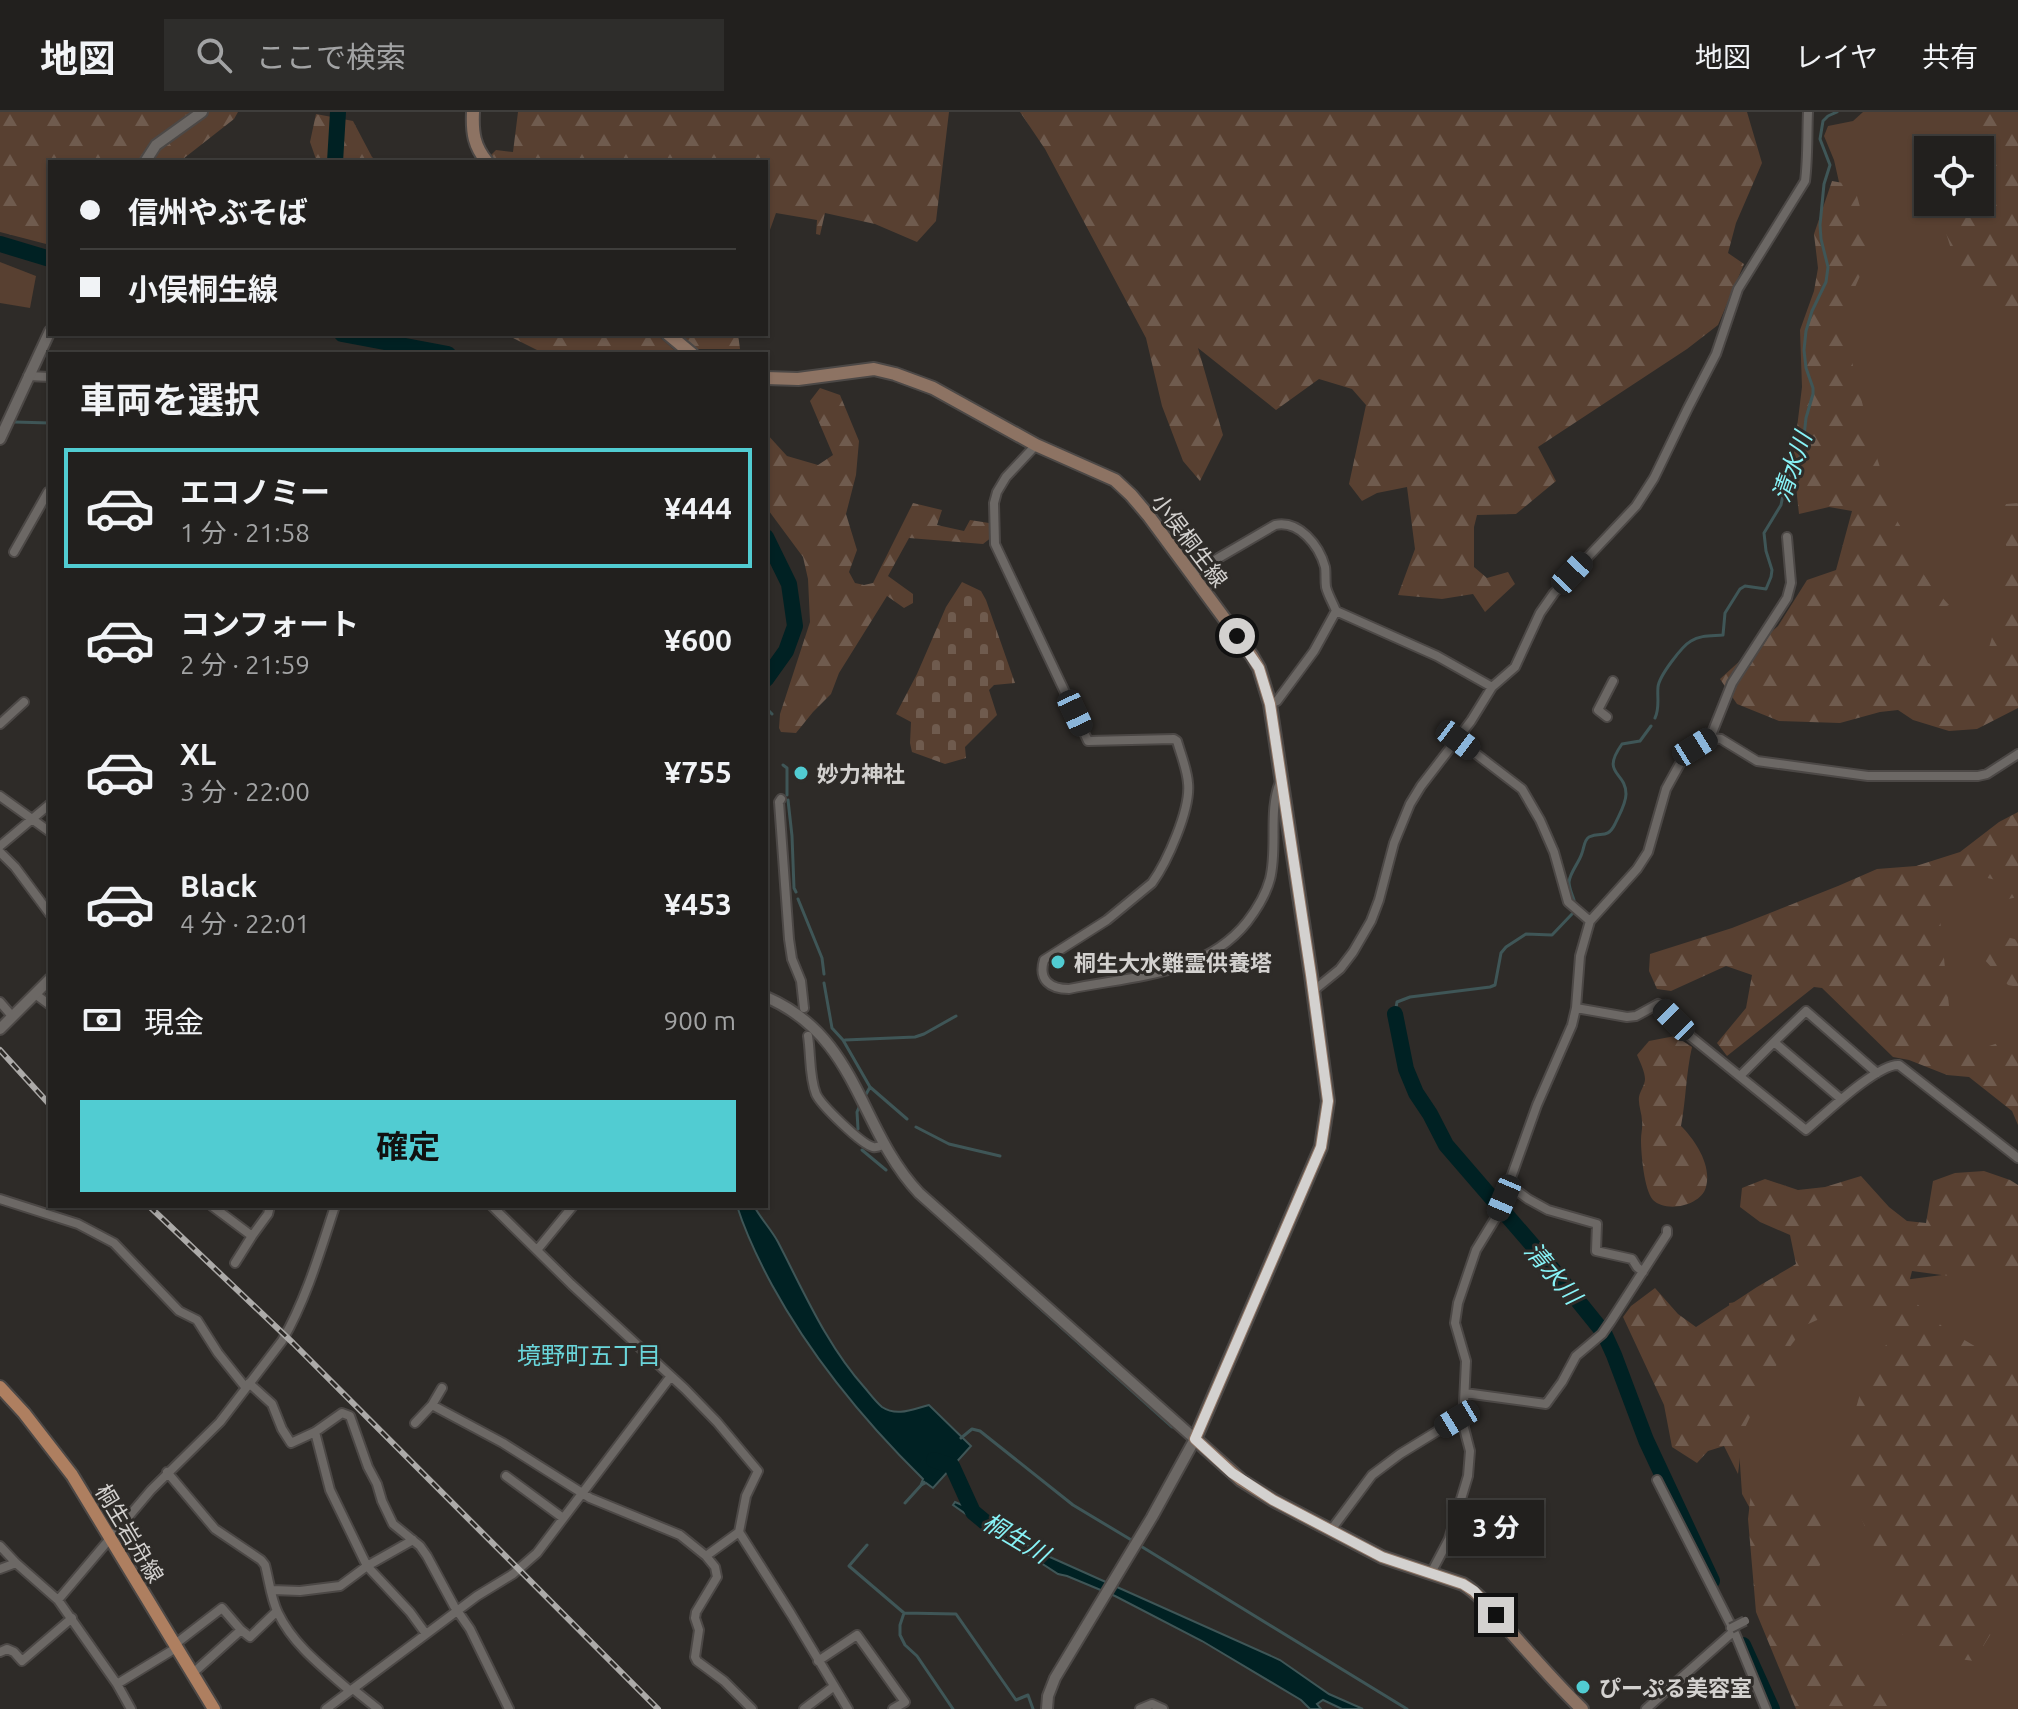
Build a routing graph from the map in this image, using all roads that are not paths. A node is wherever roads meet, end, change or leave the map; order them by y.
1 (202, 112) edge
2 (473, 112) edge
3 (1808, 112) edge
4 (146, 160) edge
5 (486, 160) edge
6 (48, 335) edge
7 (670, 336) edge
8 (690, 352) edge
9 (28, 376) junction
10 (48, 377) edge
11 (768, 378) edge
12 (5, 413) edge
13 (0, 439) edge
14 (1036, 445) junction
15 (48, 492) edge
16 (1787, 537) dead end
17 (14, 552) dead end
18 (1191, 574) junction
19 (1336, 611) junction
20 (1613, 681) dead end
21 (1492, 687) junction
22 (24, 702) dead end
23 (1270, 704) junction
24 (4, 714) edge
25 (1607, 717) dead end
26 (0, 724) edge
27 (1710, 738) junction
28 (1458, 740) junction
29 (2018, 754) edge
30 (1280, 781) junction
31 (0, 796) edge
32 (781, 799) dead end
33 (48, 806) edge
34 (33, 819) junction
35 (48, 830) edge
36 (0, 849) edge
37 (48, 911) edge
38 (1590, 921) junction
39 (48, 981) edge
40 (1313, 991) junction
41 (35, 994) junction
42 (768, 998) edge
43 (0, 1002) edge
44 (48, 1004) edge
45 (804, 1008) dead end
46 (1576, 1008) junction
47 (12, 1016) junction
48 (0, 1029) edge
49 (808, 1036) dead end
50 (1774, 1042) junction
51 (1877, 1073) junction
52 (1741, 1075) junction
53 (1841, 1099) junction
54 (885, 1144) junction
55 (2018, 1158) edge
56 (1509, 1185) junction
57 (0, 1199) edge
58 (215, 1208) edge
59 (270, 1208) edge
60 (334, 1208) edge
61 (494, 1208) edge
62 (571, 1208) edge
63 (1667, 1230) dead end
64 (252, 1236) junction
65 (537, 1250) junction
66 (235, 1263) dead end
67 (1643, 1272) junction
68 (671, 1376) junction
69 (248, 1385) junction
70 (0, 1387) edge
71 (442, 1388) dead end
72 (1465, 1393) junction
73 (432, 1405) junction
74 (1464, 1409) junction
75 (415, 1423) dead end
76 (315, 1432) junction
77 (1195, 1439) junction
78 (167, 1472) junction
79 (506, 1476) dead end
80 (1657, 1480) dead end
81 (582, 1494) junction
82 (563, 1518) junction
83 (1331, 1530) junction
84 (739, 1532) junction
85 (110, 1537) junction
86 (413, 1540) junction
87 (0, 1546) edge
88 (706, 1556) junction
89 (16, 1563) junction
90 (367, 1566) junction
91 (0, 1569) edge
92 (1431, 1573) junction
93 (272, 1590) junction
94 (58, 1600) junction
95 (457, 1610) junction
96 (277, 1611) junction
97 (72, 1618) junction
98 (1745, 1621) dead end
99 (241, 1630) junction
100 (1732, 1630) junction
101 (426, 1634) junction
102 (175, 1647) junction
103 (0, 1652) edge
104 (818, 1661) junction
105 (192, 1674) junction
106 (117, 1684) junction
107 (833, 1687) junction
108 (351, 1690) junction
109 (131, 1709) edge
110 (214, 1709) edge
111 (326, 1709) edge
112 (378, 1709) edge
113 (509, 1709) edge
114 (752, 1709) edge
115 (804, 1709) edge
116 (848, 1709) edge
117 (893, 1709) edge
118 (1047, 1709) edge
119 (1140, 1709) edge
120 (1163, 1709) edge
121 (1582, 1709) edge
122 (1646, 1709) edge
123 (1766, 1709) edge

1 - 4 street
2 - 5 main road
3 - 21 street
6 - 9 street
7 - 8 main road
9 - 10 street
9 - 12 street
11 - 14 main road, 小俣桐生線
12 - 13 street
14 - 18 main road, 小俣桐生線
14 - 30 street
15 - 17 street
16 - 27 street
18 - 19 street
18 - 23 main road, 小俣桐生線
19 - 21 street
19 - 23 street
20 - 25 street
21 - 28 street
22 - 24 street
23 - 30 main road, 小俣桐生線
24 - 26 street
27 - 29 street
27 - 38 street
28 - 38 street
28 - 40 street
30 - 40 main road, 小俣桐生線
31 - 34 street
32 - 45 street
33 - 34 street
34 - 35 street
34 - 36 street
36 - 37 street
38 - 46 street
39 - 41 street
40 - 77 main road, 小俣桐生線
41 - 44 street
41 - 47 street
42 - 54 street
43 - 47 street
46 - 52 street
46 - 56 street
47 - 48 street
49 - 54 street
50 - 51 street
50 - 52 street
50 - 53 street
51 - 53 street
51 - 55 street
52 - 53 street
54 - 77 street
56 - 67 street
56 - 72 street
57 - 69 street
58 - 64 street
59 - 64 street
60 - 69 street
61 - 65 street
62 - 65 street
63 - 67 street
64 - 66 street
65 - 68 street
67 - 72 street
68 - 81 street
68 - 84 street
69 - 76 street
69 - 78 street
70 - 85 main road, 桐生岩舟線
71 - 73 street
72 - 74 street
73 - 75 street
73 - 81 street
74 - 83 street
74 - 92 street
76 - 86 street
76 - 90 street
77 - 83 main road
77 - 118 street
78 - 85 street
78 - 93 street
79 - 82 street
80 - 100 street
81 - 82 street
81 - 88 street
82 - 95 street
83 - 92 main road
84 - 88 street
84 - 104 street
85 - 94 street
85 - 102 main road, 桐生岩舟線
86 - 90 street
86 - 95 street
87 - 89 street
88 - 114 street
89 - 91 street
89 - 94 street
90 - 93 street
90 - 101 street
92 - 121 main road
93 - 96 street
94 - 97 street
95 - 101 street
95 - 113 street
96 - 99 street
96 - 108 street
97 - 103 street
97 - 106 street
98 - 100 street, bridge
99 - 102 street
99 - 105 street
100 - 122 street
100 - 123 street
101 - 108 street
102 - 105 main road, 桐生岩舟線
102 - 106 street
104 - 107 street
104 - 117 street
105 - 110 main road, 桐生岩舟線
106 - 109 street
107 - 115 street
107 - 116 street
108 - 111 street
108 - 112 street
119 - 120 street

